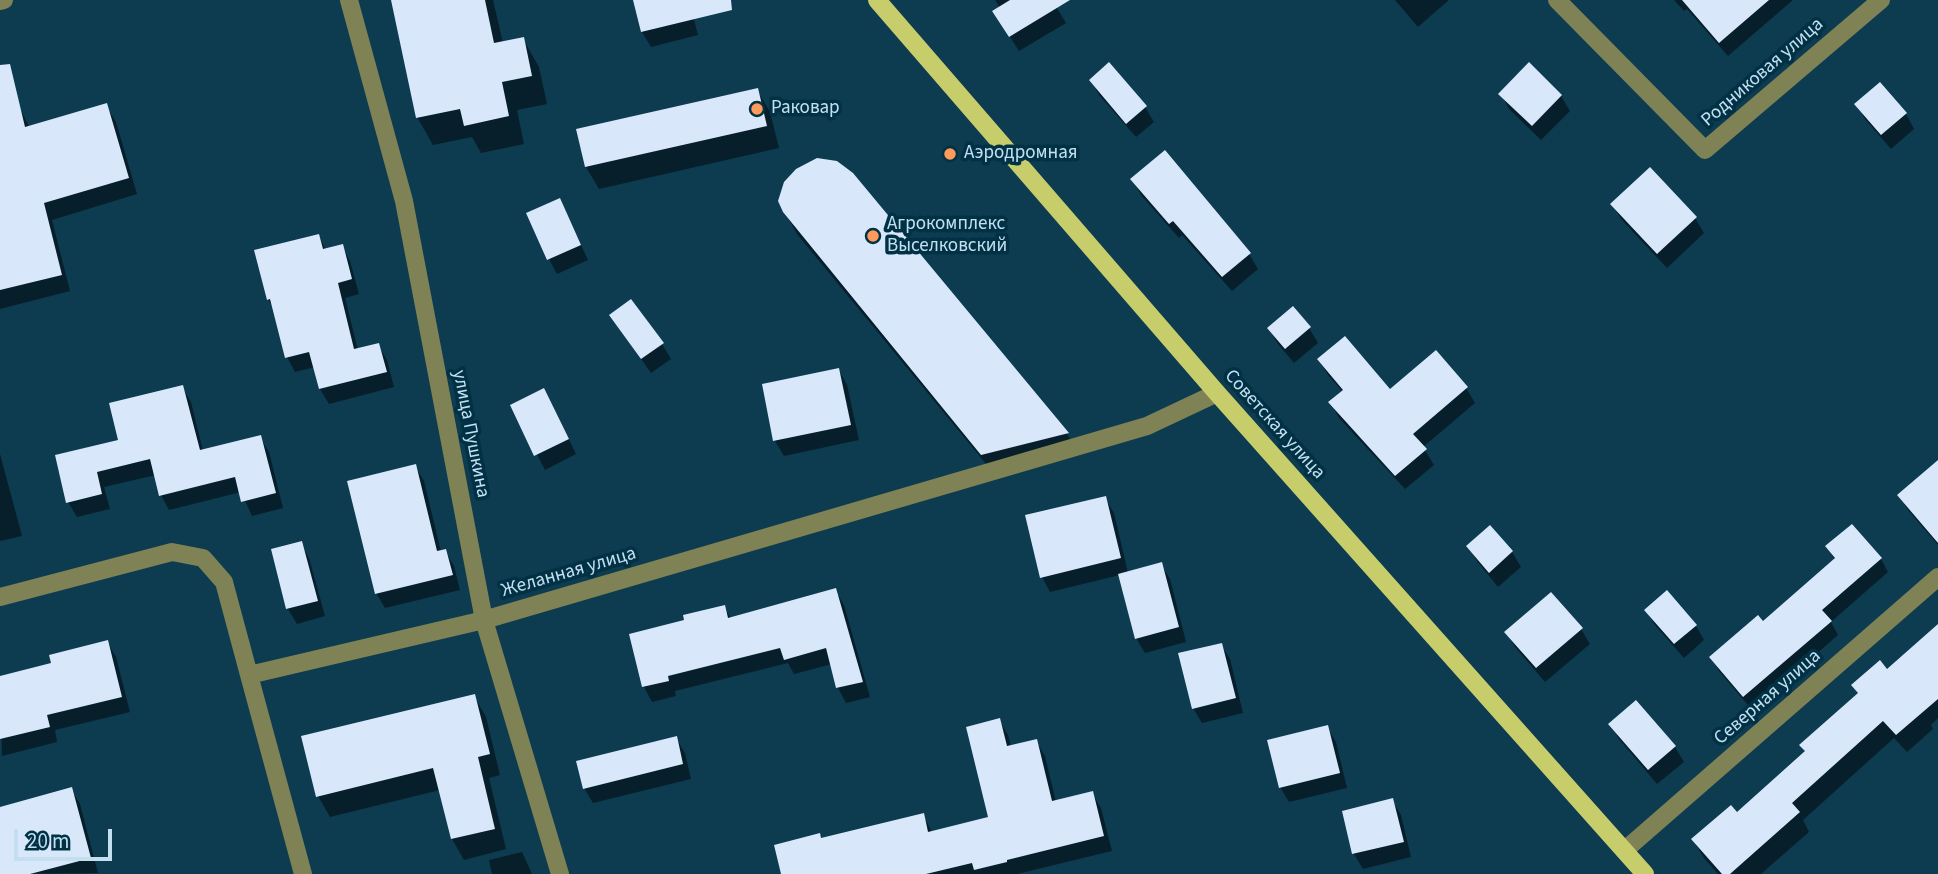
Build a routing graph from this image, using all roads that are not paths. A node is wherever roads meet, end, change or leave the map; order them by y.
1 (349, 0) edge
2 (877, 0) edge
3 (1557, 0) edge
4 (1881, 0) edge
5 (1217, 393) junction
6 (1938, 577) edge
7 (0, 597) edge
8 (484, 620) junction
9 (249, 675) junction
10 (1625, 850) junction
11 (297, 873) edge
12 (560, 874) edge
13 (1645, 874) edge

1 - 8 street, улица Пушкина
2 - 5 main road, Советская улица
3 - 4 street, Родниковая улица
5 - 8 street, Желанная улица
5 - 10 main road, Советская улица
6 - 10 street, Северная улица
7 - 9 street
8 - 9 street, Желанная улица
8 - 12 street, улица Пушкина
9 - 11 street
10 - 13 main road, Советская улица

